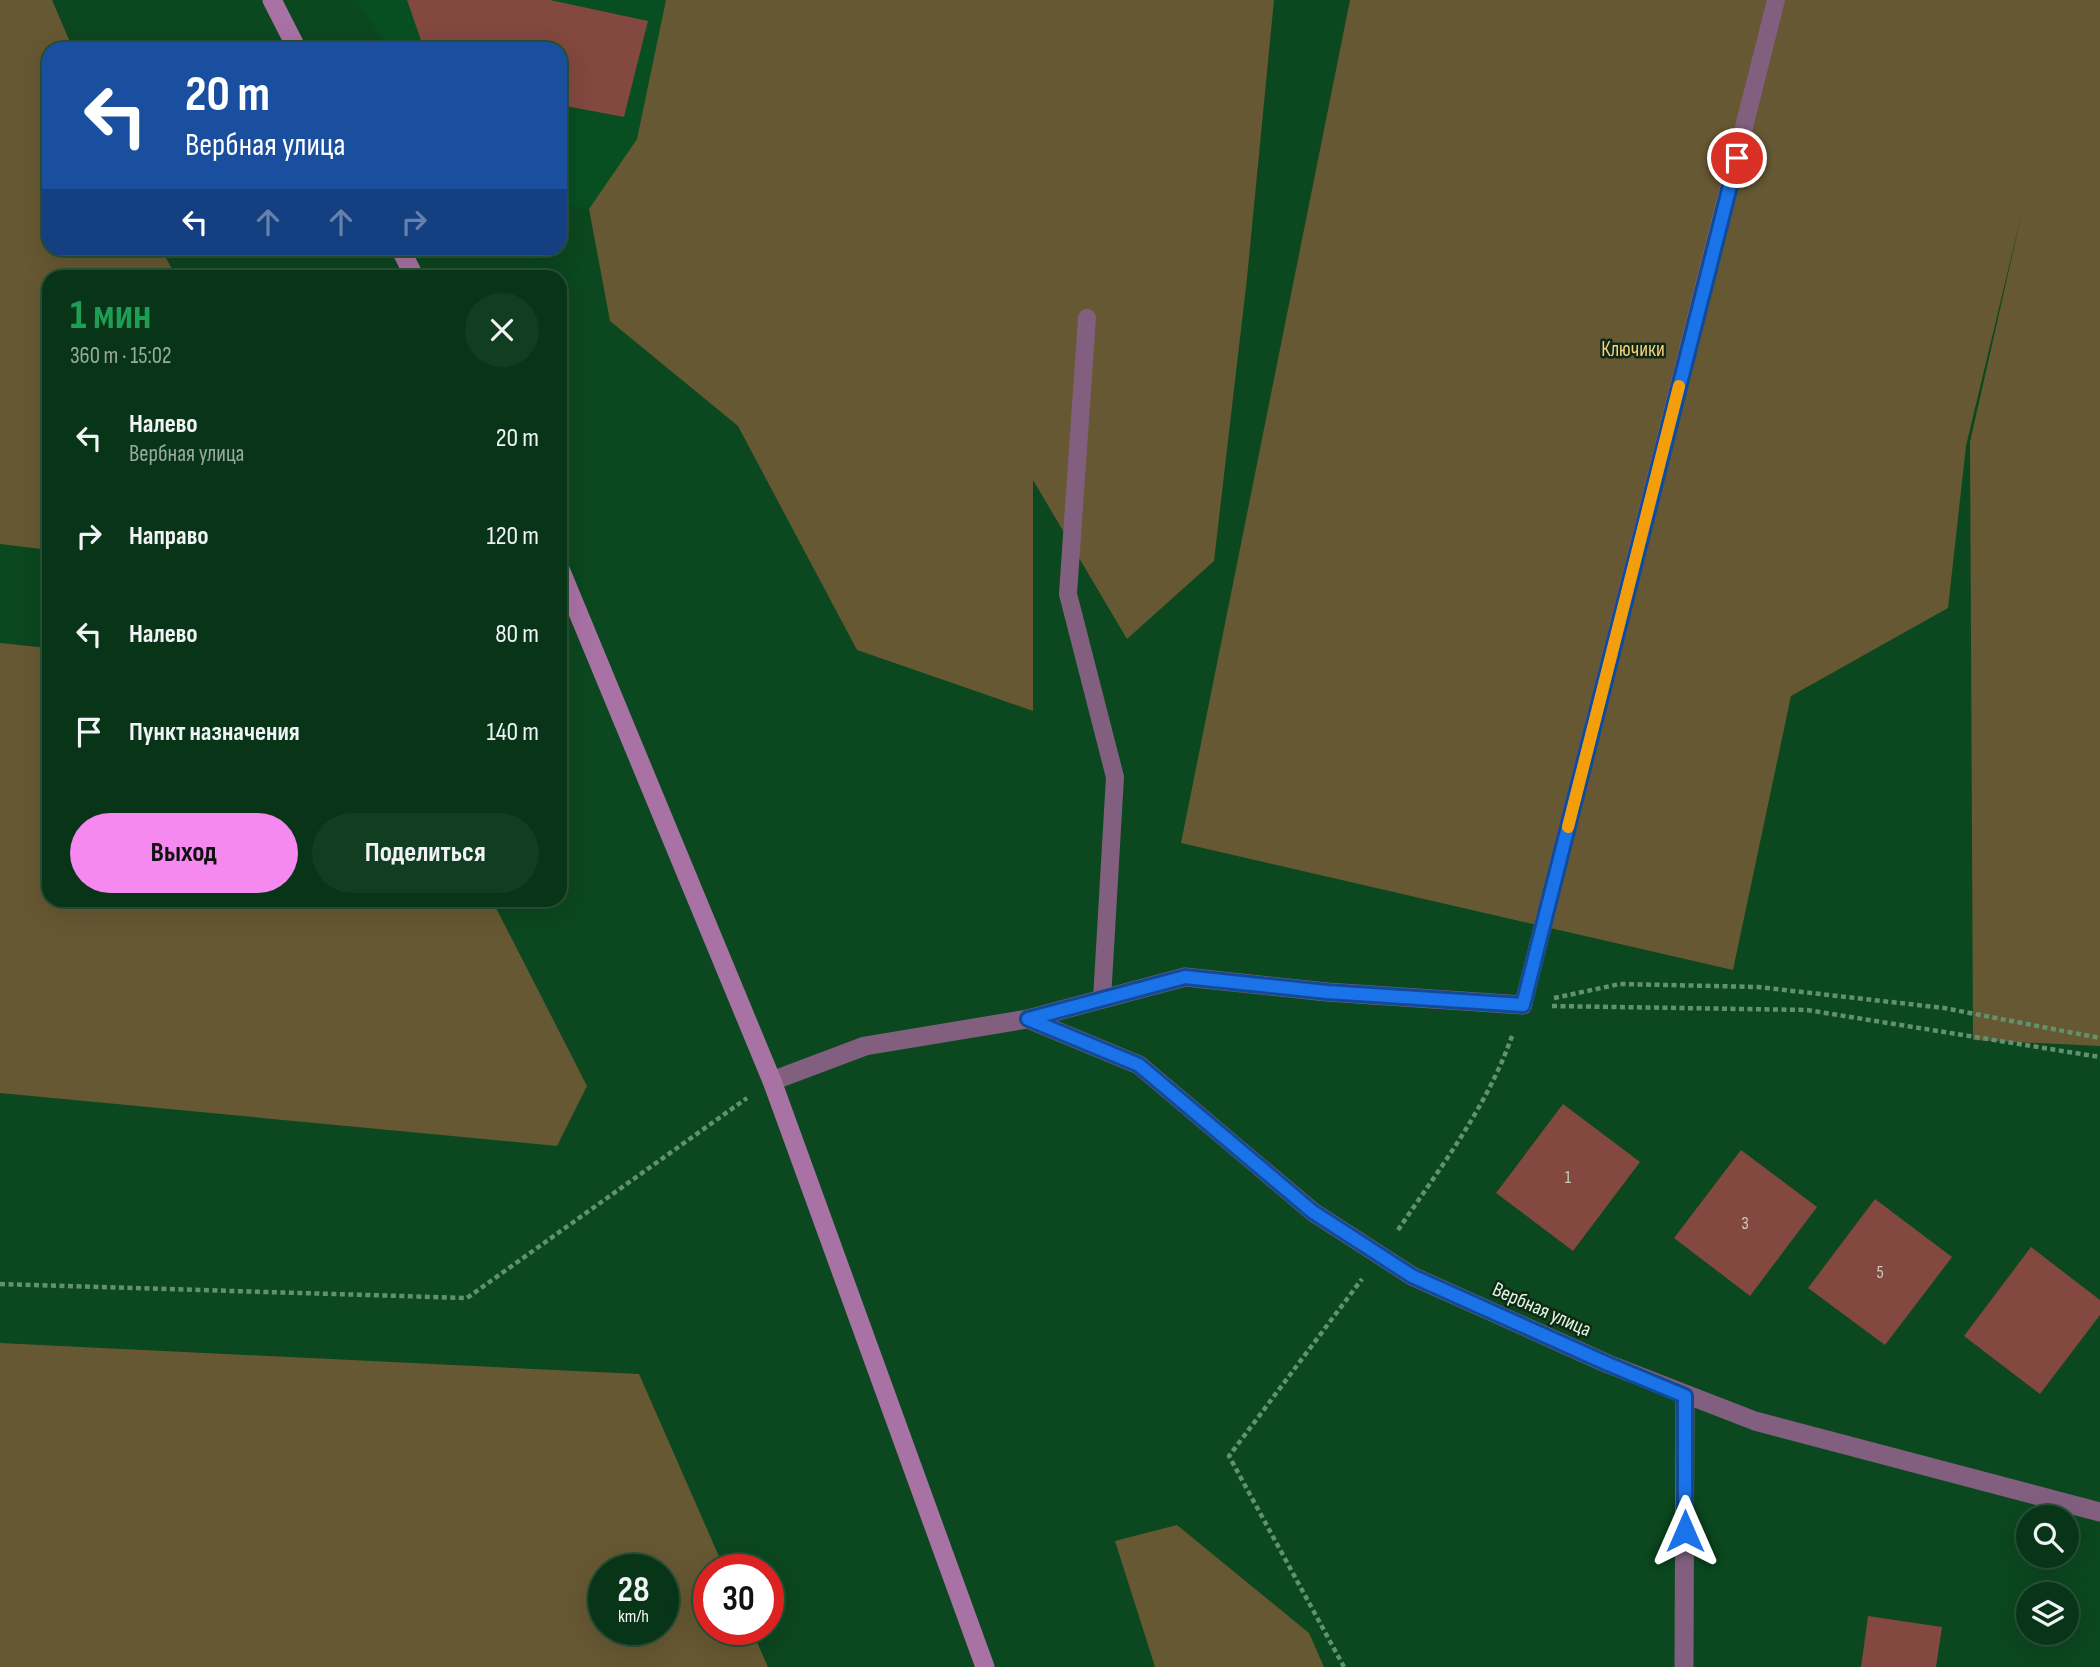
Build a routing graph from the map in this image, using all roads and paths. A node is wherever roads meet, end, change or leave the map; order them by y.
1 (271, 0) edge
2 (1776, 0) edge
3 (294, 42) edge
4 (1087, 318) dead end
5 (567, 586) edge
6 (1102, 999) junction
7 (1523, 1005) junction
8 (1028, 1019) junction
9 (2100, 1038) edge
10 (2100, 1057) edge
11 (772, 1081) junction
12 (1380, 1255) junction
13 (0, 1284) edge
14 (1685, 1396) junction
15 (2100, 1512) edge
16 (985, 1667) edge
17 (1344, 1667) edge
18 (1684, 1667) edge

1 - 3 main road
2 - 7 lane
4 - 6 lane
5 - 11 main road
6 - 7 street
6 - 8 street
7 - 9 path
7 - 10 path
7 - 12 path
8 - 11 street
8 - 12 street, Вербная улица
11 - 13 path
11 - 16 main road
12 - 14 street, Вербная улица
12 - 17 path
14 - 15 street, Вербная улица
14 - 18 street

